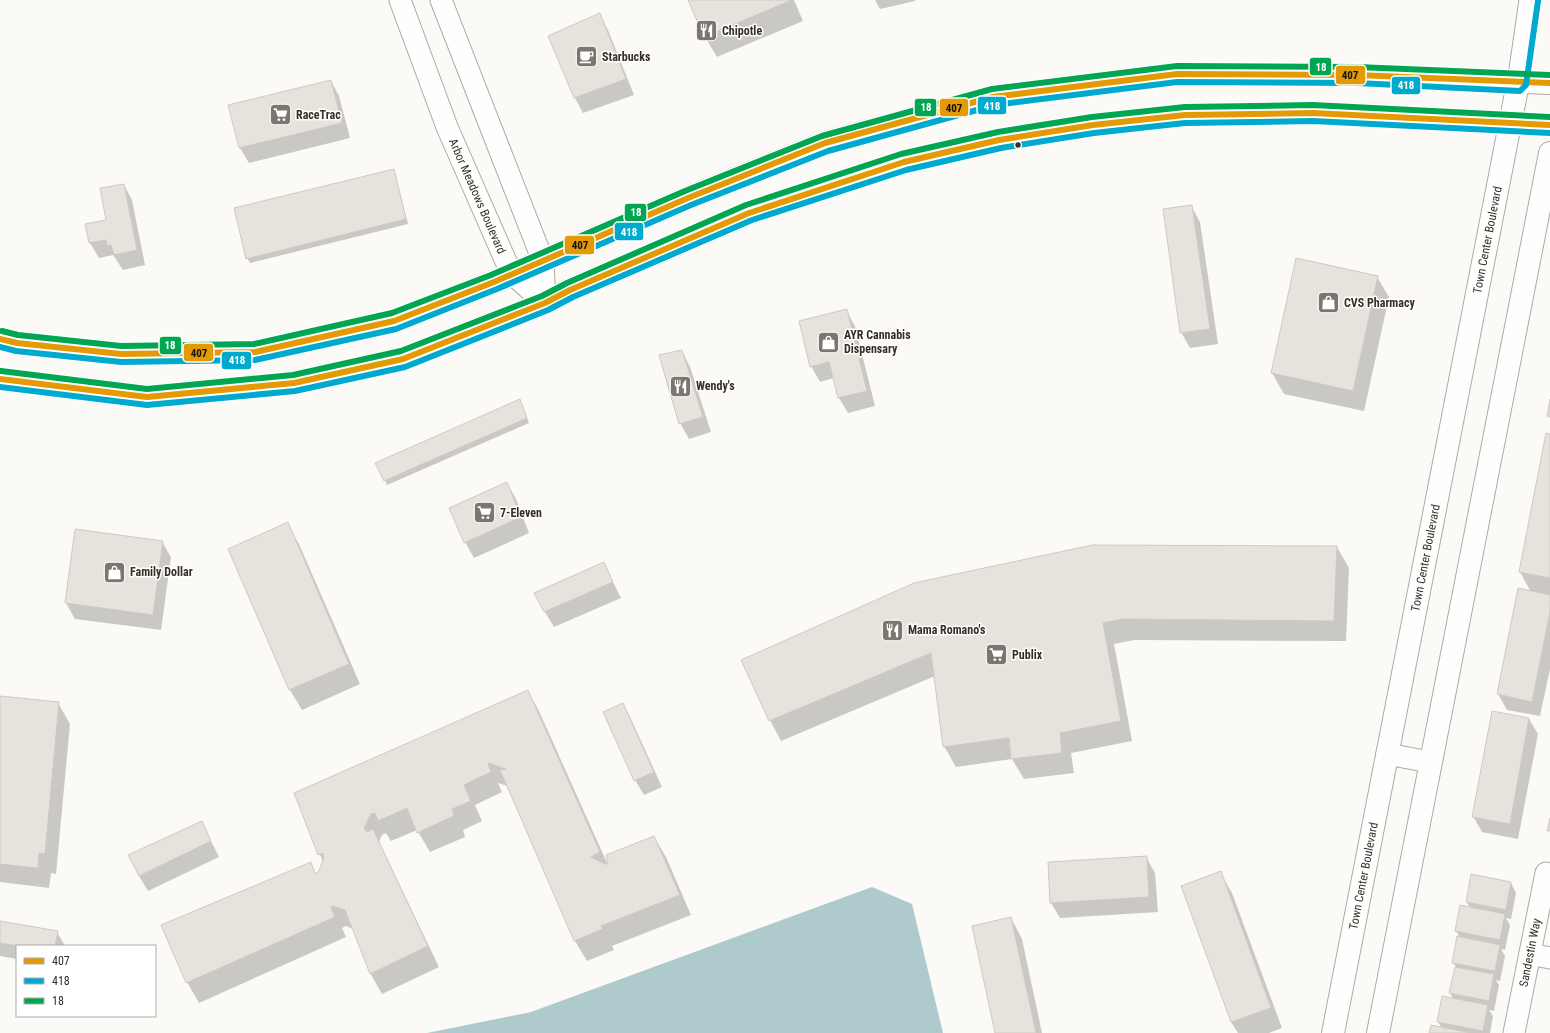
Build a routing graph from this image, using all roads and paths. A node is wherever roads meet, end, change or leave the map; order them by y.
1 (400, 0) edge
2 (441, 0) edge
3 (1530, 0) edge
4 (1518, 83) junction
5 (1550, 83) edge
6 (1509, 122) junction
7 (1550, 125) edge
8 (1550, 153) edge
9 (543, 261) junction
10 (511, 273) junction
11 (545, 303) junction
12 (0, 339) edge
13 (0, 379) edge
14 (1387, 754) junction
15 (1430, 762) junction
16 (1546, 873) dead end
17 (1530, 954) junction
18 (1550, 958) edge
19 (1333, 1033) edge
20 (1378, 1033) edge
21 (1514, 1033) edge

1 - 10 street, Arbor Meadows Boulevard
2 - 9 street
3 - 4 street
4 - 5 main road
4 - 6 main road, Town Center Boulevard
4 - 9 main road
6 - 7 main road
6 - 11 main road
6 - 14 main road, Town Center Boulevard
8 - 15 main road
9 - 10 main road
9 - 11 street
10 - 11 street, Arbor Meadows Boulevard
10 - 12 main road
11 - 13 main road
14 - 15 street
14 - 19 main road, Town Center Boulevard
15 - 20 main road
16 - 17 street, Sandestin Way
17 - 18 street
17 - 21 street, Sandestin Way

